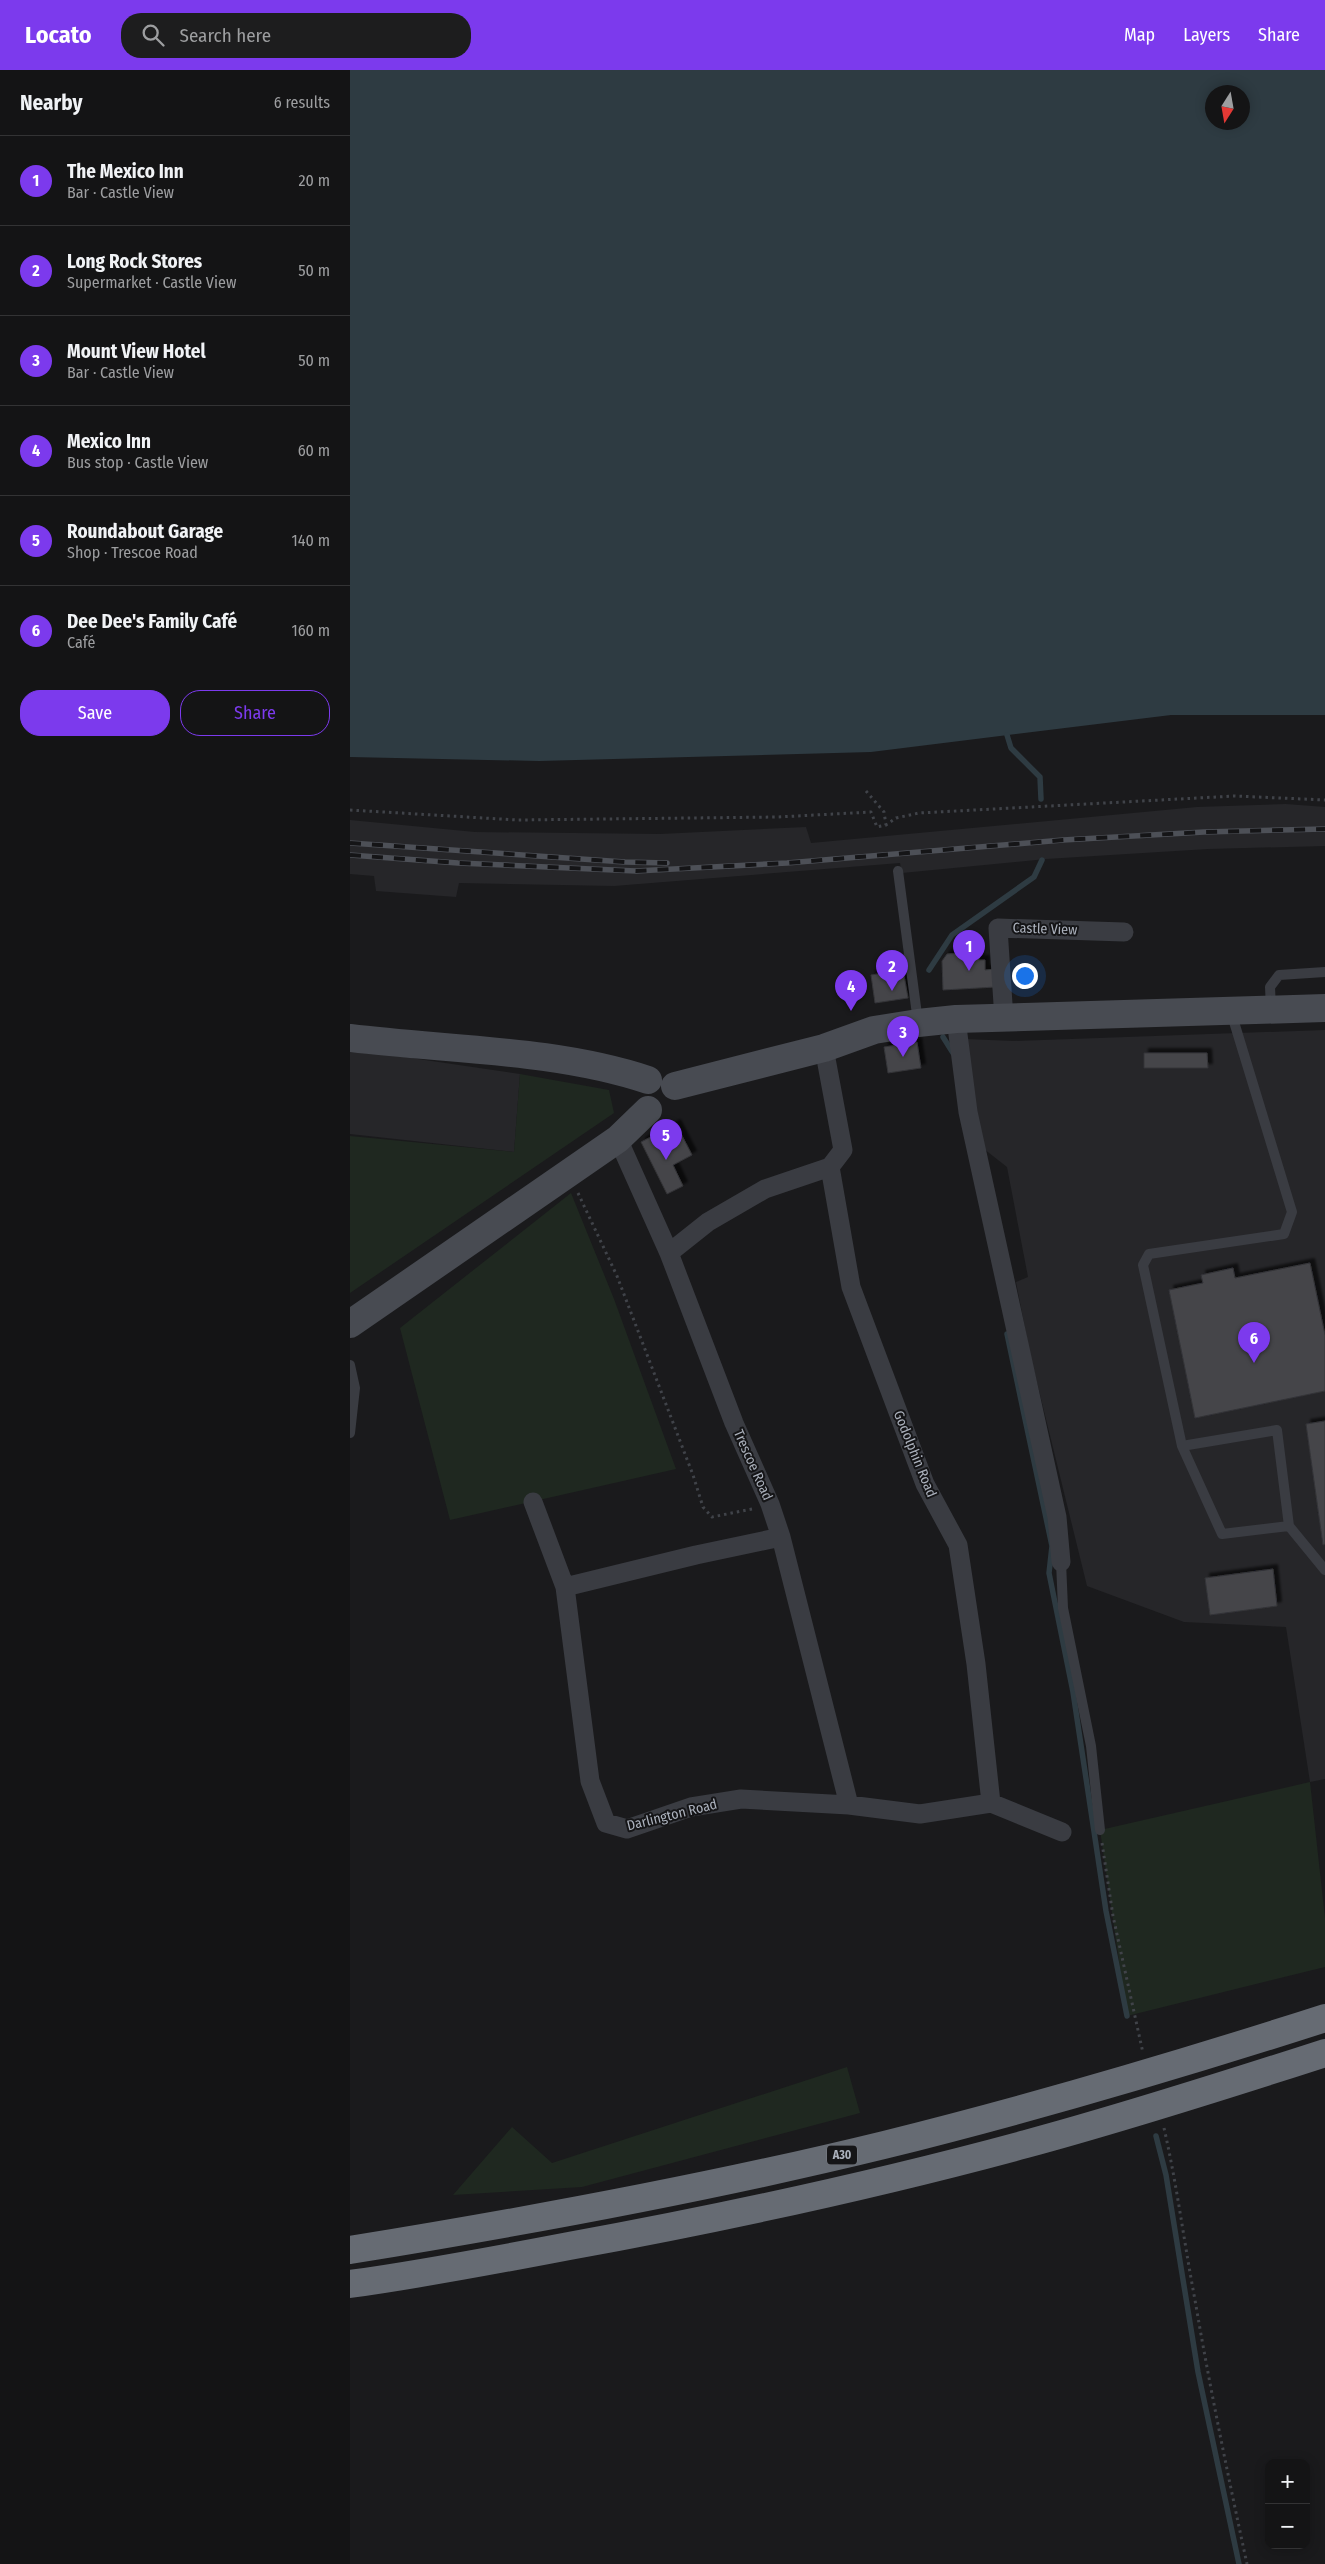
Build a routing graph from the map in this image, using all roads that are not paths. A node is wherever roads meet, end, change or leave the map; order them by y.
1 (898, 871) dead end
2 (1124, 932) dead end
3 (1325, 972) edge
4 (1325, 1008) edge
5 (1271, 1010) junction
6 (1230, 1011) junction
7 (956, 1019) junction
8 (1004, 1019) junction
9 (918, 1022) junction
10 (350, 1038) edge
11 (824, 1048) junction
12 (648, 1080) junction
13 (675, 1086) junction
14 (648, 1110) junction
15 (618, 1139) junction
16 (830, 1167) junction
17 (669, 1253) junction
18 (350, 1324) edge
19 (350, 1365) edge
20 (350, 1433) edge
21 (1182, 1446) junction
22 (533, 1502) dead end
23 (1289, 1526) junction
24 (781, 1537) junction
25 (1061, 1562) joint
26 (1325, 1570) edge
27 (565, 1587) junction
28 (991, 1803) junction
29 (849, 1804) junction
30 (1100, 1830) road end
31 (1062, 1832) dead end
32 (1325, 2018) edge
33 (1325, 2053) edge
34 (350, 2250) edge
35 (350, 2284) edge

1 - 9 lane
2 - 8 street, Castle View
3 - 5 lane
4 - 5 street
5 - 6 street
6 - 8 street
6 - 21 lane
7 - 8 street
7 - 9 street
7 - 25 street
9 - 11 street
10 - 12 street
11 - 13 street
11 - 16 street
12 - 13 street
12 - 14 street
13 - 14 street
14 - 15 street
15 - 17 street, Trescoe Road
15 - 18 street
16 - 17 street
16 - 28 street, Godolphin Road
17 - 24 street, Trescoe Road
19 - 20 lane
21 - 23 lane
21 - 23 lane
22 - 27 street, Darlington Road
23 - 26 lane
24 - 27 street
24 - 29 street, Trescoe Road
25 - 30 lane
27 - 29 street, Darlington Road
28 - 29 street, Darlington Road
28 - 31 street
32 - 34 highway, A30
33 - 35 highway

